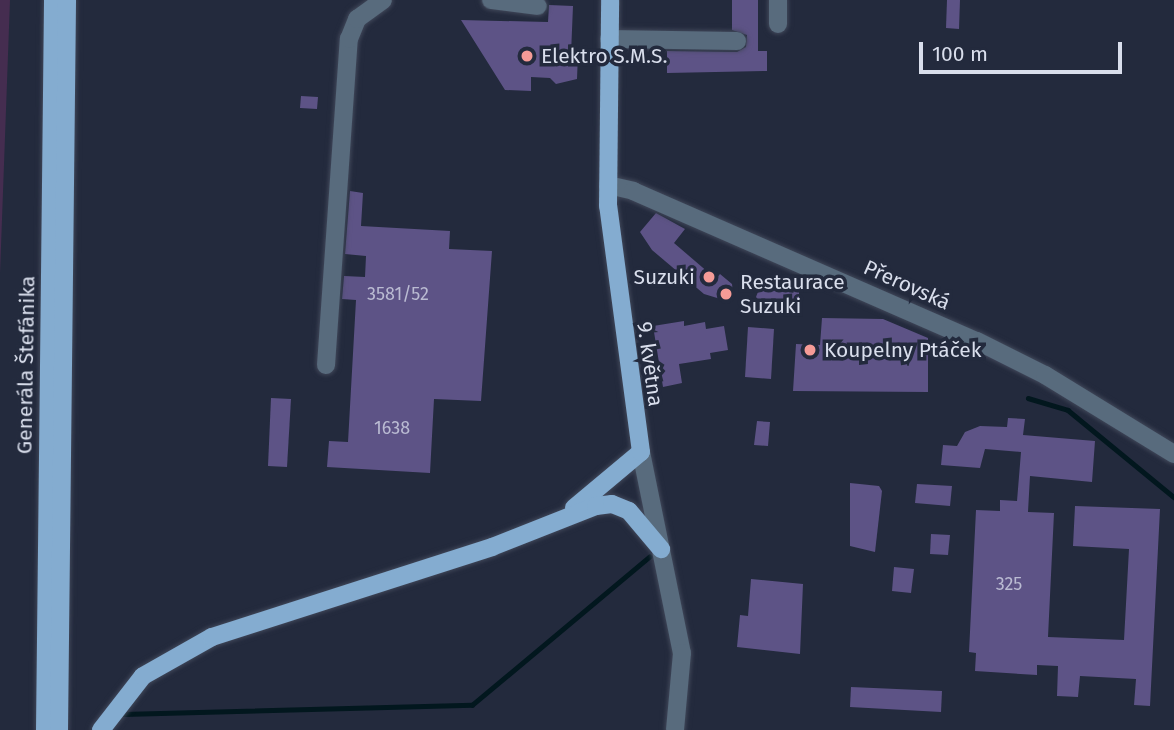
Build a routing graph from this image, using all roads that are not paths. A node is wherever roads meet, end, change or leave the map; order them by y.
1 (53, 0) edge
2 (67, 0) edge
3 (383, 0) edge
4 (491, 0) edge
5 (610, 0) edge
6 (778, 0) edge
7 (538, 6) dead end
8 (778, 24) dead end
9 (609, 39) junction
10 (737, 41) dead end
11 (608, 185) junction
12 (326, 365) dead end
13 (642, 452) junction
14 (1174, 454) edge
15 (543, 528) junction
16 (661, 549) junction
17 (45, 730) edge
18 (60, 730) edge
19 (101, 730) edge
20 (675, 730) edge

1 - 17 main road, Generála Štefánika
2 - 18 main road, Generála Štefánika
3 - 12 street
4 - 7 street
5 - 9 main road, 9. května
6 - 8 street
9 - 10 street
9 - 11 main road, 9. května
11 - 13 main road, 9. května
11 - 14 street, Přerovská
13 - 15 main road
13 - 16 street, 9. května
15 - 16 main road
15 - 19 main road
16 - 20 street, 9. května

